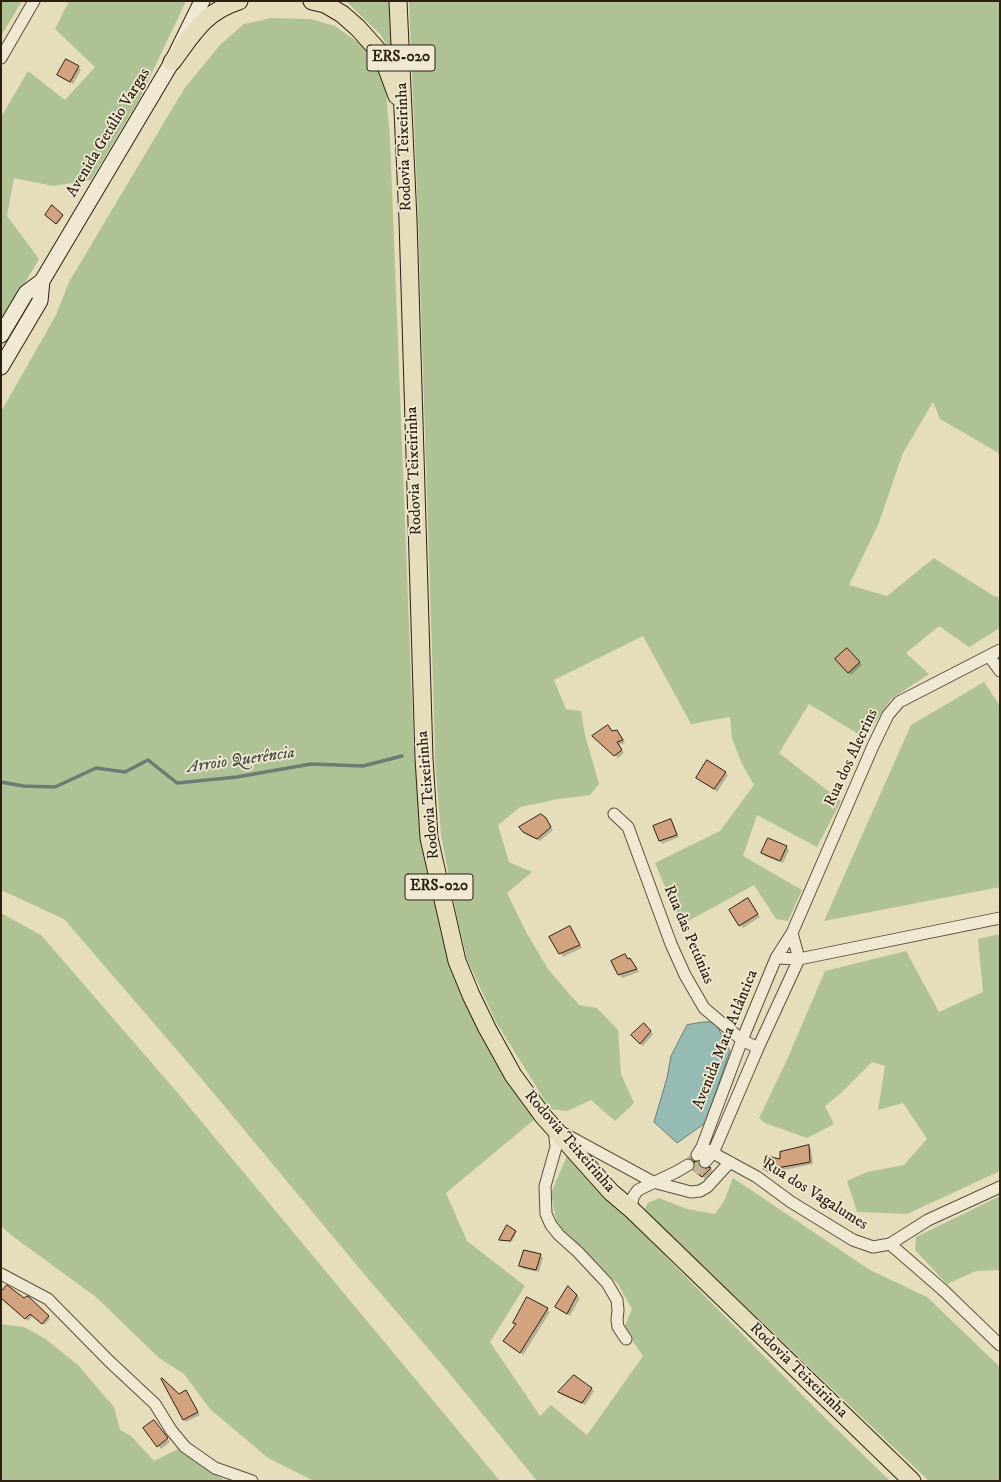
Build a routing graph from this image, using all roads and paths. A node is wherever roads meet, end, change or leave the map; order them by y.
1 (34, 1) edge
2 (202, 1) edge
3 (312, 1) edge
4 (398, 1) edge
5 (231, 2) edge
6 (1, 58) edge
7 (172, 62) junction
8 (404, 116) junction
9 (42, 281) junction
10 (1, 336) edge
11 (1, 367) edge
12 (1000, 650) edge
13 (989, 656) junction
14 (1000, 672) edge
15 (614, 814) dead end
16 (1000, 918) edge
17 (792, 933) junction
18 (776, 958) junction
19 (799, 959) junction
20 (742, 1040) junction
21 (758, 1048) junction
22 (554, 1128) junction
23 (713, 1153) junction
24 (701, 1154) joint
25 (730, 1162) junction
26 (691, 1168) tunnel mouth
27 (653, 1182) junction
28 (1000, 1187) edge
29 (631, 1209) junction
30 (890, 1244) junction
31 (1, 1274) edge
32 (626, 1339) dead end
33 (1000, 1344) edge
34 (252, 1481) edge
35 (912, 1481) edge

1 - 6 street
2 - 7 main road, Avenida Getúlio Vargas
3 - 8 main road
4 - 8 main road, Rodovia Teixeirinha / ERS-020
5 - 7 main road
7 - 9 main road, Avenida Getúlio Vargas
8 - 22 main road, Rodovia Teixeirinha / ERS-020
9 - 10 main road, Avenida Getúlio Vargas
9 - 11 main road, Avenida Getúlio Vargas
12 - 13 street, Rua dos Alecrins
13 - 14 street
13 - 17 street, Rua dos Alecrins
15 - 20 street, Rua das Petúnias
16 - 19 street, Avenida Mata Atlântica
17 - 18 street, Rua dos Alecrins
17 - 19 street
18 - 19 street, Avenida Mata Atlântica
18 - 20 street, Avenida Mata Atlântica
19 - 21 street, Avenida Mata Atlântica
20 - 21 street, Rua das Petúnias
20 - 24 street, Avenida Mata Atlântica
21 - 23 street, Avenida Mata Atlântica
22 - 27 street
22 - 29 main road, Rodovia Teixeirinha / ERS-020
22 - 32 street
23 - 24 street, Rua dos Vagalumes
23 - 25 street, Rua dos Vagalumes
25 - 27 street
25 - 30 street, Rua dos Vagalumes
26 - 27 street
27 - 29 street
28 - 30 street, Rua dos Vagalumes
29 - 35 main road, Rodovia Teixeirinha / ERS-020
30 - 33 street
31 - 34 street

